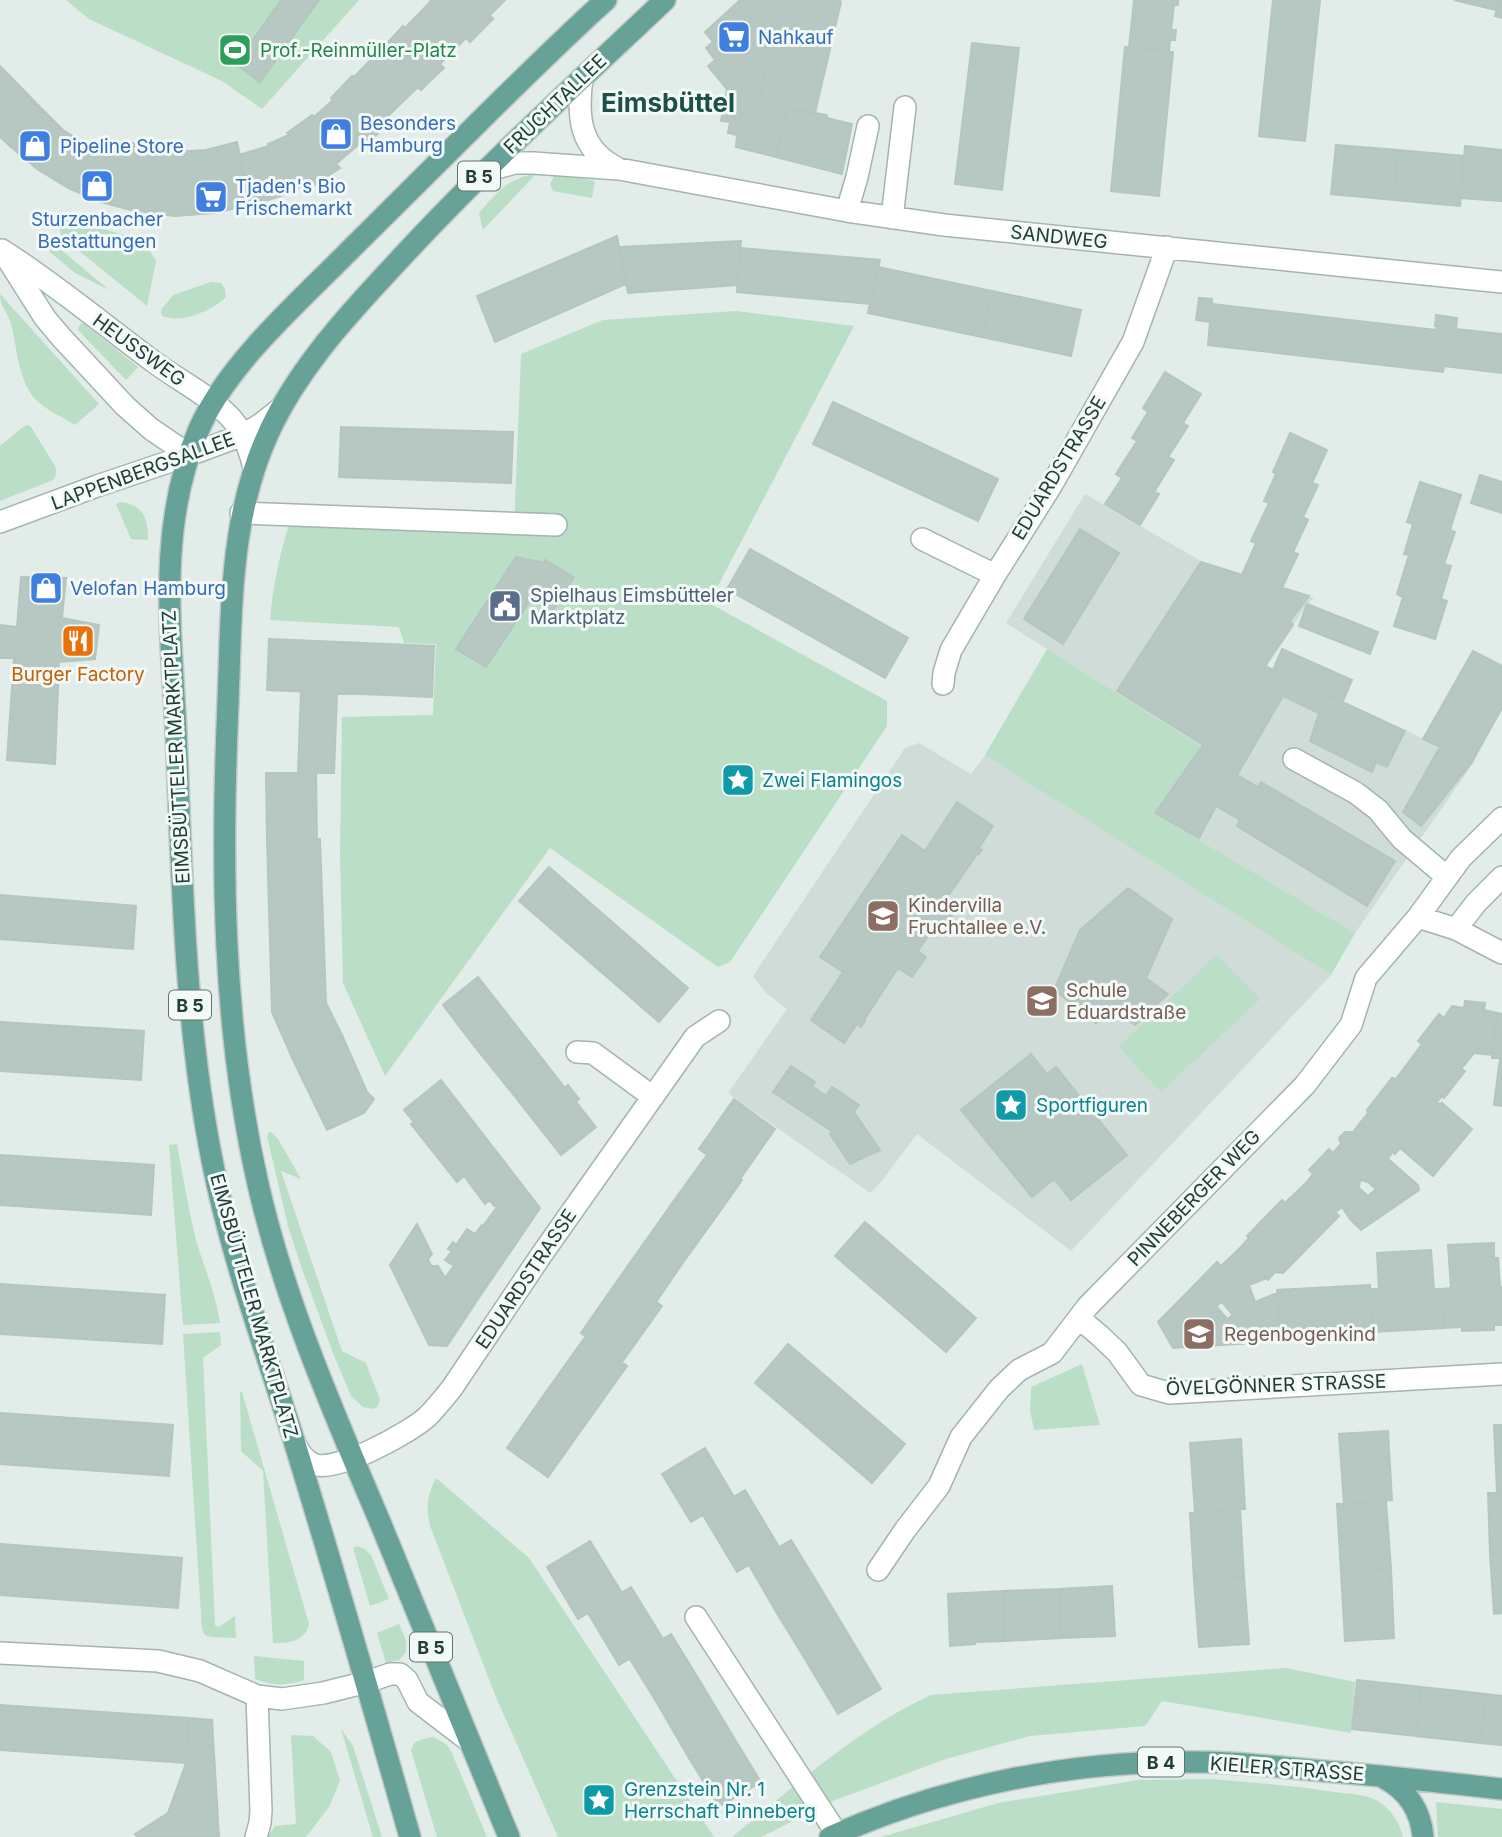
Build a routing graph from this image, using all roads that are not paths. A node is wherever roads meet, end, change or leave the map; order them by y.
1 (606, 0) edge
2 (665, 0) edge
3 (582, 78) junction
4 (905, 107) dead end
5 (868, 126) dead end
6 (619, 169) junction
7 (479, 176) junction
8 (846, 211) junction
9 (892, 218) junction
10 (1167, 247) junction
11 (1, 249) edge
12 (1502, 282) edge
13 (273, 328) joint
14 (308, 365) joint
15 (212, 402) junction
16 (280, 410) junction
17 (243, 435) junction
18 (188, 455) junction
19 (254, 467) junction
20 (242, 513) junction
21 (0, 523) edge
22 (556, 525) dead end
23 (922, 539) dead end
24 (995, 575) junction
25 (943, 684) dead end
26 (1294, 759) dead end
27 (1502, 818) edge
28 (1447, 877) junction
29 (1502, 877) edge
30 (1418, 917) junction
31 (1456, 929) junction
32 (1502, 953) edge
33 (719, 1021) dead end
34 (577, 1052) dead end
35 (653, 1097) junction
36 (1080, 1319) junction
37 (1502, 1374) edge
38 (295, 1444) junction
39 (353, 1458) junction
40 (878, 1570) dead end
41 (696, 1617) dead end
42 (0, 1653) edge
43 (367, 1682) junction
44 (257, 1696) junction
45 (469, 1741) junction
46 (1380, 1776) junction
47 (1502, 1789) edge
48 (258, 1830) edge
49 (833, 1835) edge
50 (410, 1837) edge
51 (509, 1837) edge
52 (1423, 1837) edge

1 - 13 main road, FRUCHTALLEE / B 5
2 - 3 main road, FRUCHTALLEE / B 5
3 - 6 street, SANDWEG
3 - 7 main road, FRUCHTALLEE / B 5
4 - 9 street
5 - 8 street
6 - 7 street, SANDWEG
6 - 8 street, SANDWEG
7 - 14 main road, FRUCHTALLEE / B 5
8 - 9 street, SANDWEG
9 - 10 street, SANDWEG
10 - 12 street, SANDWEG
10 - 24 street, EDUARDSTRASSE
11 - 15 street, HEUSSWEG
11 - 18 street, HEUSSWEG
13 - 15 main road, EIMSBÜTTELER MARKTPLATZ / B 5
14 - 16 main road, EIMSBÜTTELER MARKTPLATZ / B 5
15 - 17 street, HEUSSWEG
15 - 18 main road, EIMSBÜTTELER MARKTPLATZ / B 5
16 - 17 street, LAPPENBERGSALLEE
16 - 19 main road, EIMSBÜTTELER MARKTPLATZ / B 5
17 - 18 street, LAPPENBERGSALLEE
17 - 19 street, HEUSSWEG
18 - 21 street, LAPPENBERGSALLEE
18 - 38 main road, EIMSBÜTTELER MARKTPLATZ / B 5
19 - 20 main road, EIMSBÜTTELER MARKTPLATZ / B 5
20 - 22 street
20 - 39 main road, EIMSBÜTTELER MARKTPLATZ / B 5
23 - 24 street
24 - 25 street, EDUARDSTRASSE
26 - 28 street
27 - 28 street, PINNEBERGER WEG
28 - 30 street, PINNEBERGER WEG
29 - 31 street
30 - 31 street
30 - 36 street, PINNEBERGER WEG
31 - 32 street
33 - 35 street, EDUARDSTRASSE
34 - 35 street
35 - 39 street, EDUARDSTRASSE
36 - 37 street, ÖVELGÖNNER STRASSE
36 - 40 street, PINNEBERGER WEG
38 - 39 street, EDUARDSTRASSE
38 - 43 main road, EIMSBÜTTELER MARKTPLATZ / B 5
39 - 45 main road, EIMSBÜTTELER MARKTPLATZ / B 5
41 - 49 street
42 - 44 street
43 - 44 street
43 - 45 street
43 - 50 main road, EIMSBÜTTELER MARKTPLATZ / B 5
44 - 48 street
45 - 51 main road, EIMSBÜTTELER MARKTPLATZ / B 5
46 - 47 main road, KIELER STRASSE / B 4
46 - 49 main road, KIELER STRASSE / B 4
46 - 52 main road

